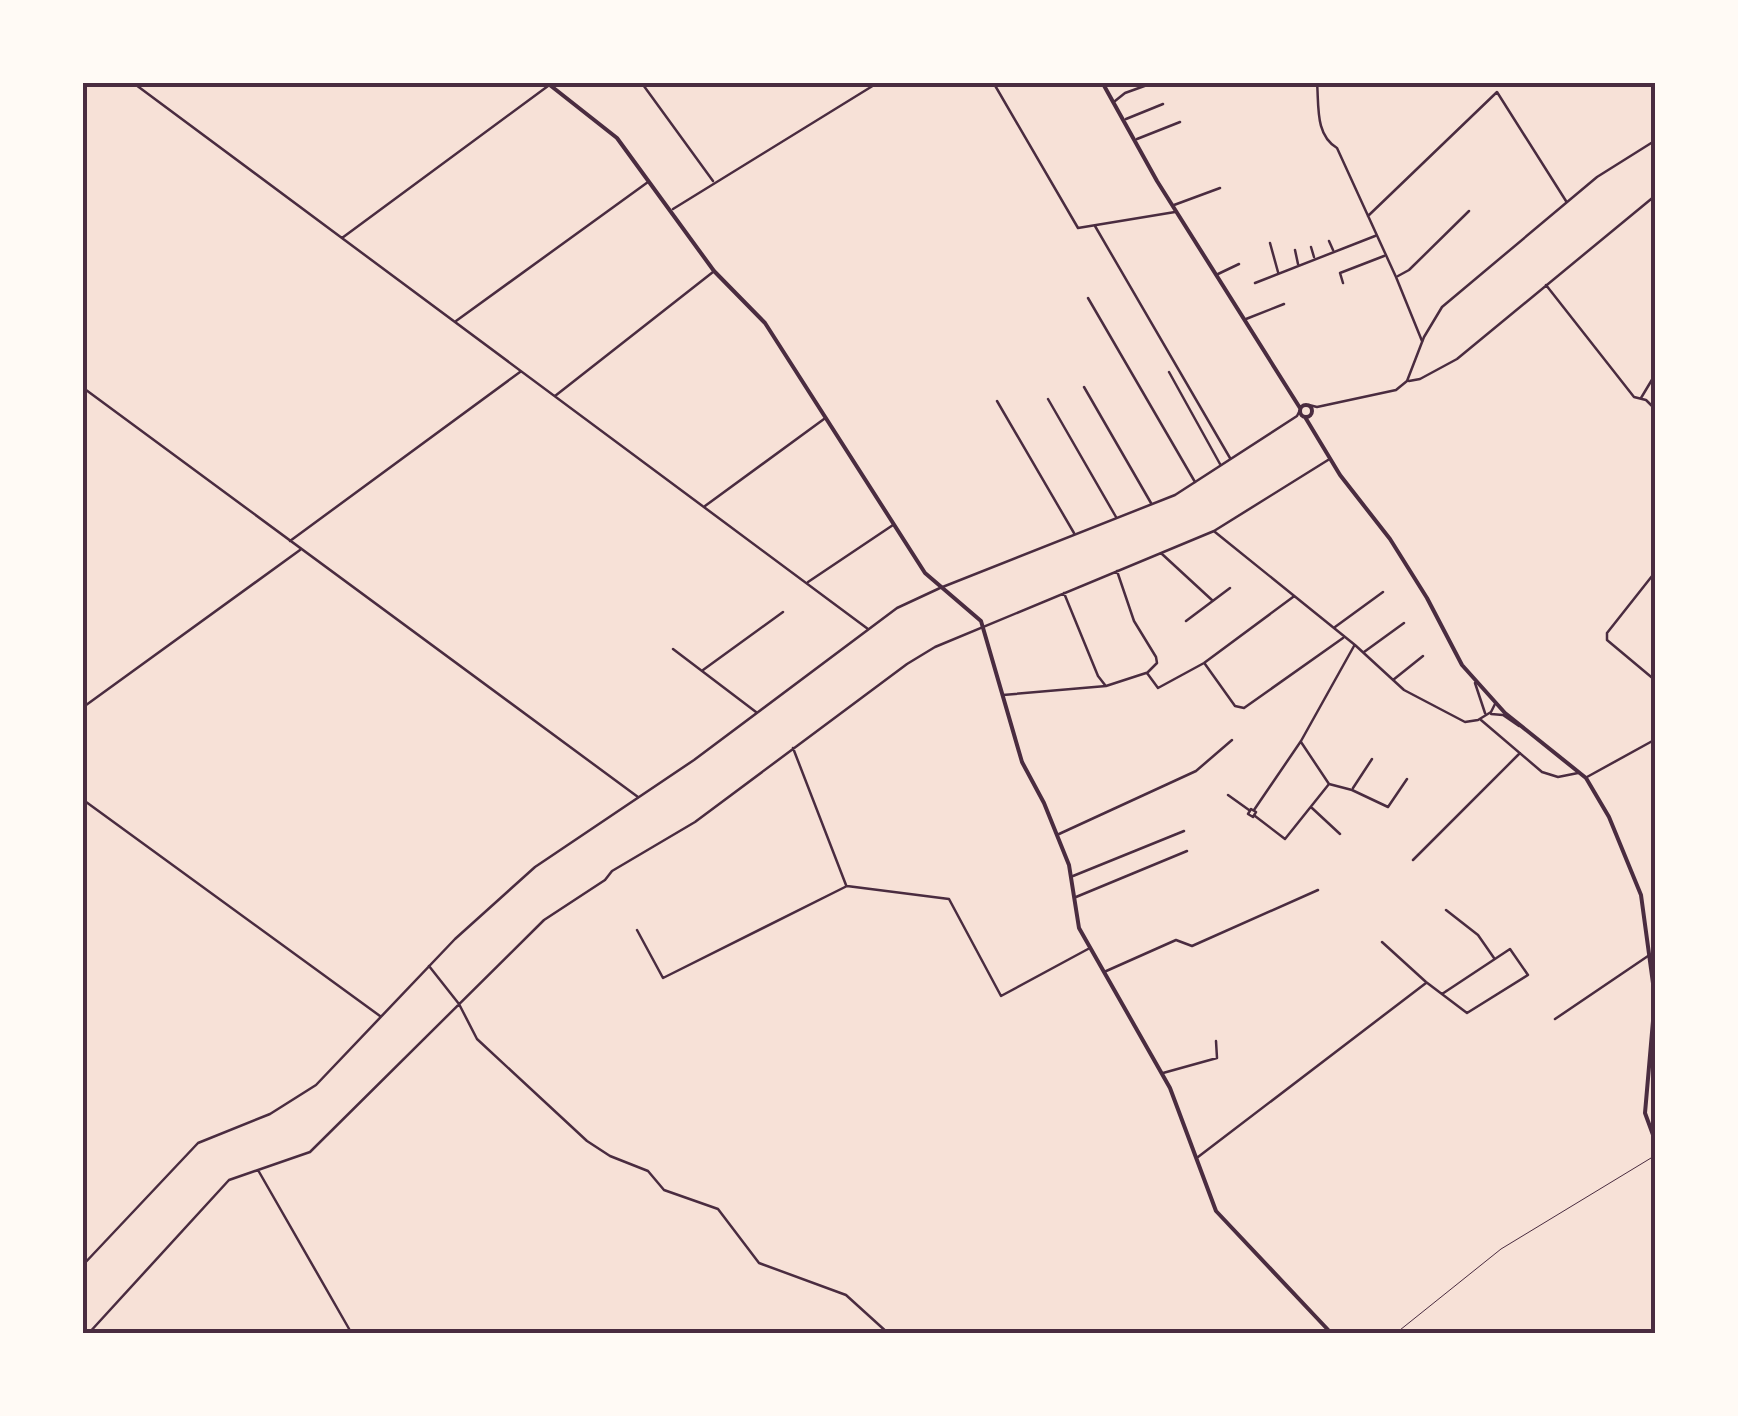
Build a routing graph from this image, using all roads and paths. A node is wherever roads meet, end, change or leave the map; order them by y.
1 (132, 82) edge
2 (641, 82) edge
3 (880, 82) edge
4 (993, 82) edge
5 (1102, 82) edge
6 (1318, 82) edge
7 (547, 84) edge
8 (1150, 84) edge
9 (1114, 102) junction
10 (1163, 104) dead end
11 (1124, 120) junction
12 (1180, 122) dead end
13 (1136, 139) junction
14 (1656, 140) edge
15 (650, 181) junction
16 (714, 182) junction
17 (1220, 188) dead end
18 (1656, 195) edge
19 (1566, 202) junction
20 (1175, 209) junction
21 (672, 210) junction
22 (1470, 211) dead end
23 (1368, 216) junction
24 (1095, 226) junction
25 (1376, 235) junction
26 (342, 238) junction
27 (1330, 241) dead end
28 (1270, 243) dead end
29 (1310, 247) dead end
30 (1294, 250) dead end
31 (1333, 252) junction
32 (1385, 256) junction
33 (1314, 259) junction
34 (1239, 264) dead end
35 (1298, 265) junction
36 (714, 272) junction
37 (1278, 273) junction
38 (1216, 275) junction
39 (1396, 277) junction
40 (1255, 283) dead end
41 (1343, 284) dead end
42 (1545, 284) junction
43 (1088, 298) dead end
44 (1284, 304) dead end
45 (1244, 320) junction
46 (455, 322) junction
47 (1422, 342) junction
48 (522, 372) junction
49 (1169, 372) dead end
50 (1656, 374) edge
51 (1408, 381) junction
52 (82, 387) edge
53 (1084, 387) dead end
54 (555, 396) junction
55 (1048, 399) dead end
56 (1641, 399) junction
57 (997, 402) dead end
58 (1656, 410) edge
59 (1304, 411) junction
60 (825, 418) junction
61 (1331, 459) junction
62 (1230, 460) junction
63 (1221, 466) junction
64 (1195, 482) junction
65 (1152, 504) junction
66 (704, 507) junction
67 (1117, 518) junction
68 (894, 524) junction
69 (1214, 531) junction
70 (1074, 535) junction
71 (290, 541) junction
72 (301, 549) junction
73 (1160, 553) junction
74 (1117, 571) junction
75 (1656, 571) edge
76 (806, 584) junction
77 (940, 588) junction
78 (1230, 588) dead end
79 (1383, 592) dead end
80 (1064, 593) junction
81 (1295, 596) junction
82 (1213, 601) junction
83 (783, 612) dead end
84 (1186, 621) dead end
85 (1404, 623) dead end
86 (984, 626) junction
87 (1334, 628) junction
88 (869, 630) junction
89 (1344, 637) junction
90 (1354, 645) junction
91 (673, 649) dead end
92 (1363, 653) junction
93 (1424, 656) dead end
94 (1204, 663) junction
95 (702, 671) junction
96 (1147, 673) junction
97 (1473, 678) junction
98 (1392, 680) junction
99 (1656, 681) edge
100 (1106, 686) junction
101 (1003, 695) junction
102 (1495, 704) junction
103 (82, 708) edge
104 (757, 713) junction
105 (1485, 714) junction
106 (1480, 719) junction
107 (1522, 726) junction
108 (1656, 739) edge
109 (1232, 740) dead end
110 (1300, 741) junction
111 (793, 748) junction
112 (1520, 753) junction
113 (1372, 759) dead end
114 (1581, 773) junction
115 (1586, 778) junction
116 (1407, 780) dead end
117 (1329, 784) junction
118 (1352, 790) junction
119 (1228, 795) dead end
120 (640, 798) junction
121 (82, 799) edge
122 (1311, 807) junction
123 (1252, 810) junction
124 (1184, 832) dead end
125 (1340, 834) dead end
126 (1056, 835) junction
127 (1186, 851) dead end
128 (1413, 860) dead end
129 (1072, 876) junction
130 (847, 886) junction
131 (1318, 890) dead end
132 (1074, 898) junction
133 (1446, 910) dead end
134 (638, 930) dead end
135 (1382, 942) dead end
136 (1088, 949) junction
137 (1649, 955) junction
138 (1495, 959) junction
139 (429, 966) junction
140 (1103, 973) junction
141 (1426, 982) junction
142 (1442, 994) junction
143 (459, 1004) junction
144 (380, 1016) junction
145 (1655, 1016) edge
146 (1555, 1019) dead end
147 (1216, 1041) dead end
148 (1162, 1074) junction
149 (1656, 1076) edge
150 (1648, 1082) junction
151 (1656, 1119) edge
152 (1649, 1123) junction
153 (1656, 1143) edge
154 (1656, 1155) edge
155 (1197, 1158) junction
156 (258, 1170) junction
157 (82, 1266) edge
158 (88, 1334) edge
159 (352, 1334) edge
160 (889, 1334) edge
161 (1332, 1334) edge
162 (1395, 1334) edge

1 - 26 street
2 - 16 street
3 - 16 street
4 - 24 street
5 - 9 main road
6 - 23 street
7 - 15 main road
7 - 26 street
8 - 9 street
9 - 11 main road
10 - 11 street
11 - 13 main road
12 - 13 street
13 - 20 main road
14 - 19 street
15 - 21 main road
15 - 46 street
16 - 21 street
17 - 20 street
18 - 42 street
19 - 23 street
19 - 47 street
20 - 24 street
20 - 38 main road
21 - 36 main road
22 - 39 street
23 - 25 street
24 - 62 street
25 - 31 street
25 - 32 street
26 - 46 street
27 - 31 street
28 - 37 street
29 - 33 street
30 - 35 street
31 - 33 street
32 - 39 street
32 - 41 street
33 - 35 street
34 - 38 street
35 - 37 street
36 - 54 street
36 - 60 main road
37 - 40 street
38 - 45 main road
39 - 47 street
42 - 51 street
42 - 56 street
43 - 64 street
44 - 45 street
45 - 59 main road
46 - 48 street
47 - 51 street
48 - 54 street
48 - 71 street
49 - 63 street
50 - 56 street
51 - 59 street
52 - 71 street
53 - 65 street
54 - 66 street
55 - 67 street
56 - 58 street
57 - 70 street
59 - 61 main road
59 - 62 street
60 - 66 street
60 - 68 main road
61 - 69 street
61 - 97 main road
62 - 63 street
63 - 64 street
64 - 65 street
65 - 67 street
66 - 76 street
67 - 70 street
68 - 76 street
68 - 77 main road
69 - 73 street
69 - 81 street
70 - 77 street
71 - 72 street
72 - 103 street
72 - 120 street
73 - 74 street
73 - 82 street
74 - 80 street
74 - 96 street
75 - 99 street
76 - 88 street
77 - 86 main road
77 - 88 street
78 - 82 street
79 - 87 street
80 - 86 street
80 - 100 street
81 - 87 street
81 - 94 street
82 - 84 street
83 - 95 street
85 - 92 street
86 - 101 main road
86 - 111 street
87 - 89 street
88 - 104 street
89 - 90 street
89 - 94 street
90 - 92 street
90 - 110 street
91 - 95 street
92 - 98 street
93 - 98 street
94 - 96 street
95 - 104 street
96 - 100 street
97 - 102 main road
97 - 105 street
98 - 106 street
100 - 101 street
101 - 126 main road
102 - 105 street
102 - 107 main road
104 - 120 street
105 - 106 street
105 - 107 street
106 - 112 street
107 - 114 main road
108 - 115 street
109 - 126 street
110 - 117 street
110 - 123 street
111 - 130 street
111 - 143 street
112 - 114 street
112 - 128 street
113 - 118 street
114 - 115 main road
115 - 137 main road
116 - 118 street
117 - 118 street
117 - 122 street
119 - 123 street
120 - 139 street
121 - 144 street
122 - 123 street
122 - 125 street
124 - 129 street
126 - 129 main road
127 - 132 street
129 - 132 main road
130 - 134 street
130 - 136 street
131 - 140 street
132 - 136 main road
133 - 138 street
135 - 141 street
136 - 140 main road
137 - 145 main road
137 - 146 street
138 - 142 street
138 - 142 street
139 - 143 street
139 - 144 street
140 - 148 main road
141 - 142 street
141 - 155 street
143 - 156 street
143 - 160 street
144 - 157 street
145 - 150 main road
147 - 148 street
148 - 155 main road
149 - 150 street
150 - 152 main road
151 - 152 street
152 - 153 main road
154 - 162 path
155 - 161 main road
156 - 158 street
156 - 159 street

